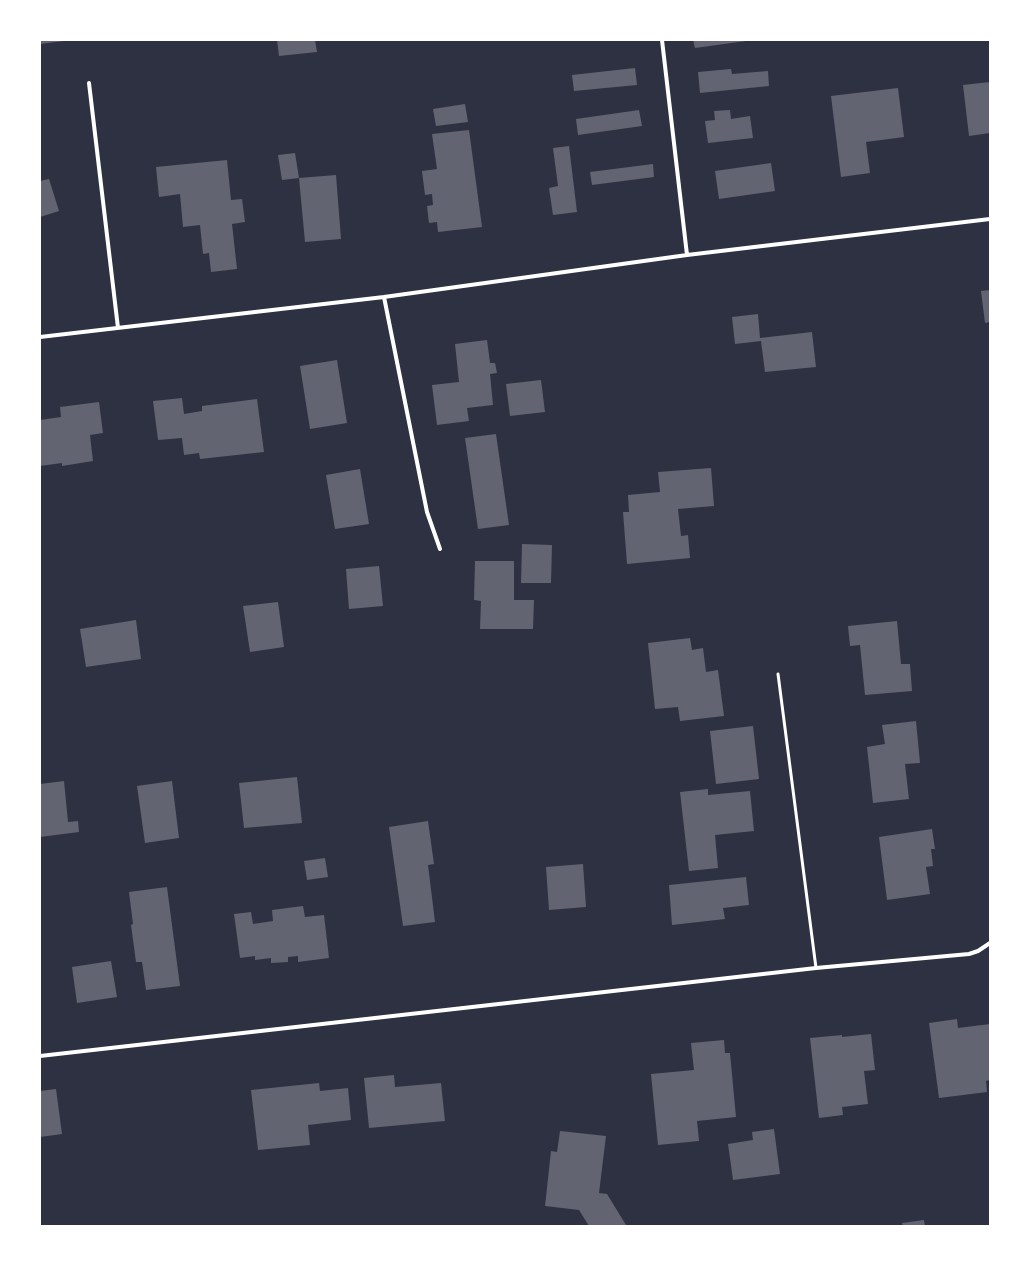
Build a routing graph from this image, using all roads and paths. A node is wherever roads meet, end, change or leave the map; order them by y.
1 (662, 40) edge
2 (89, 83) dead end
3 (990, 219) edge
4 (687, 255) junction
5 (384, 297) junction
6 (118, 328) junction
7 (40, 337) edge
8 (440, 549) dead end
9 (778, 674) dead end
10 (990, 944) edge
11 (816, 968) junction
12 (40, 1056) edge

1 - 4 street
2 - 6 street
3 - 4 street
4 - 5 street
5 - 6 street
5 - 8 street
6 - 7 street
9 - 11 lane
10 - 11 street
11 - 12 street

